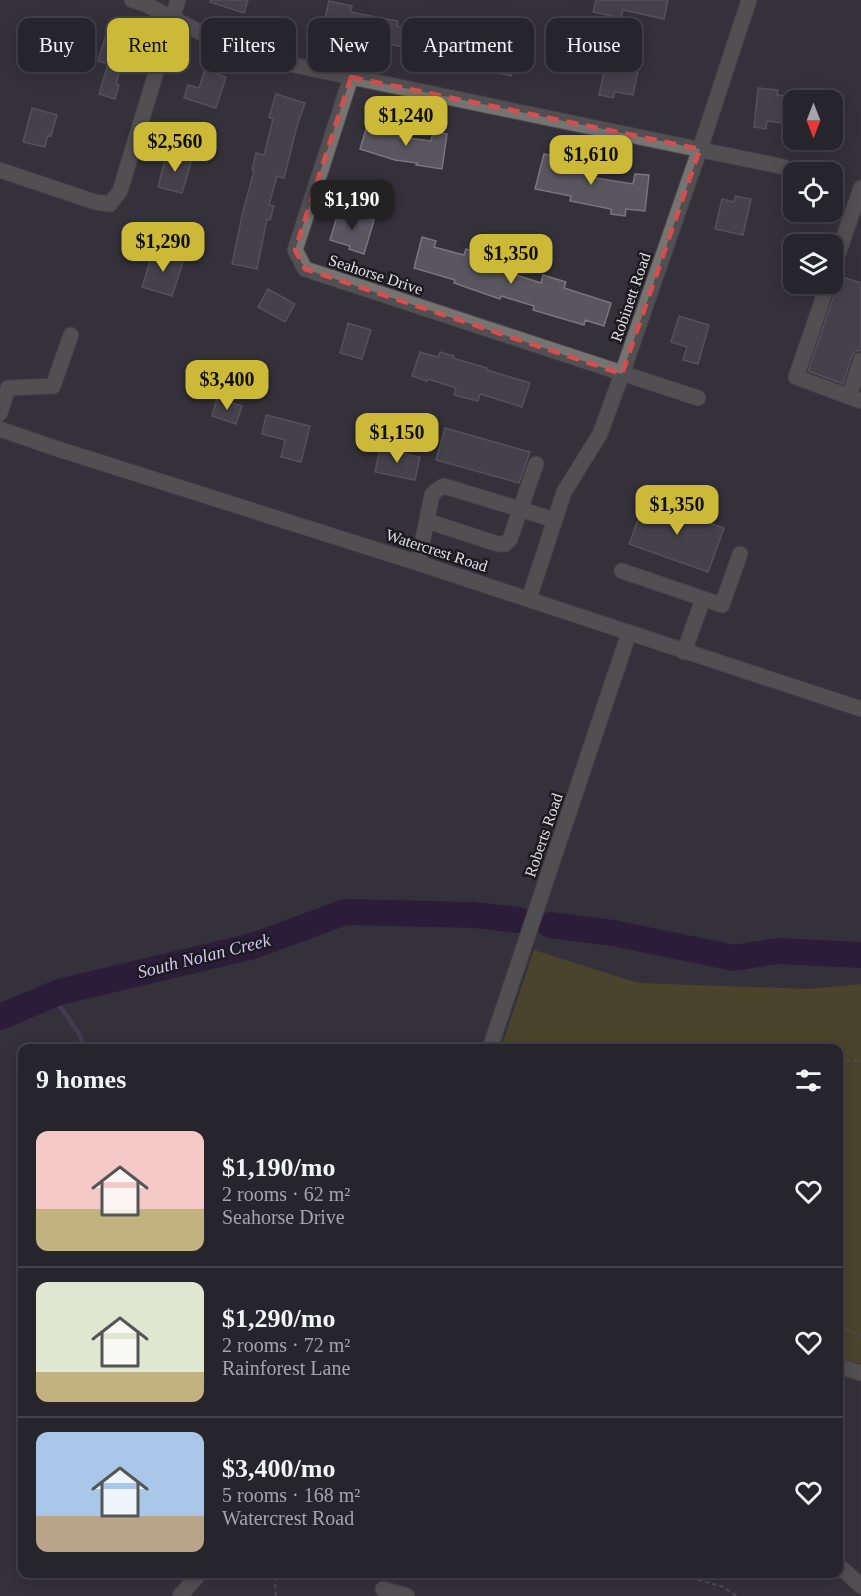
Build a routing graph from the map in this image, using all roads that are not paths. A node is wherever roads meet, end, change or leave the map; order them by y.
1 (132, 0) edge
2 (178, 0) edge
3 (749, 0) edge
4 (172, 17) junction
5 (351, 76) junction
6 (700, 149) junction
7 (783, 167) edge
8 (0, 171) edge
9 (861, 188) edge
10 (857, 212) edge
11 (843, 245) edge
12 (825, 294) edge
13 (71, 335) dead end
14 (861, 360) edge
15 (622, 374) junction
16 (698, 398) dead end
17 (855, 399) edge
18 (0, 412) edge
19 (0, 429) edge
20 (536, 464) dead end
21 (520, 509) junction
22 (555, 520) junction
23 (427, 521) junction
24 (740, 554) dead end
25 (418, 562) junction
26 (622, 571) dead end
27 (529, 599) junction
28 (703, 599) junction
29 (629, 633) junction
30 (684, 652) junction
31 (861, 709) edge
32 (491, 1044) edge
33 (843, 1368) edge
34 (861, 1373) edge
35 (843, 1570) edge
36 (196, 1578) edge
37 (861, 1586) edge
38 (383, 1588) dead end
39 (180, 1596) edge
40 (407, 1596) edge

1 - 4 street
2 - 4 street
3 - 6 street, Robinett Road
4 - 5 street
4 - 8 street
5 - 6 street
5 - 15 street, Seahorse Drive
6 - 7 street
6 - 15 street, Robinett Road
9 - 10 street
10 - 11 street
12 - 17 street
13 - 18 street
14 - 17 street
15 - 16 street, Seahorse Drive
15 - 22 street, Robinett Road
19 - 25 street, Watercrest Road
20 - 21 street
21 - 22 street
21 - 23 street
21 - 23 street
22 - 27 street, Robinett Road
23 - 25 street
24 - 28 street
25 - 27 street, Watercrest Road
26 - 28 street
27 - 29 street, Watercrest Road
28 - 30 street
29 - 30 street, Watercrest Road
29 - 32 street, Roberts Road
30 - 31 street, Watercrest Road
33 - 34 street
35 - 37 street
36 - 39 street
38 - 40 street

